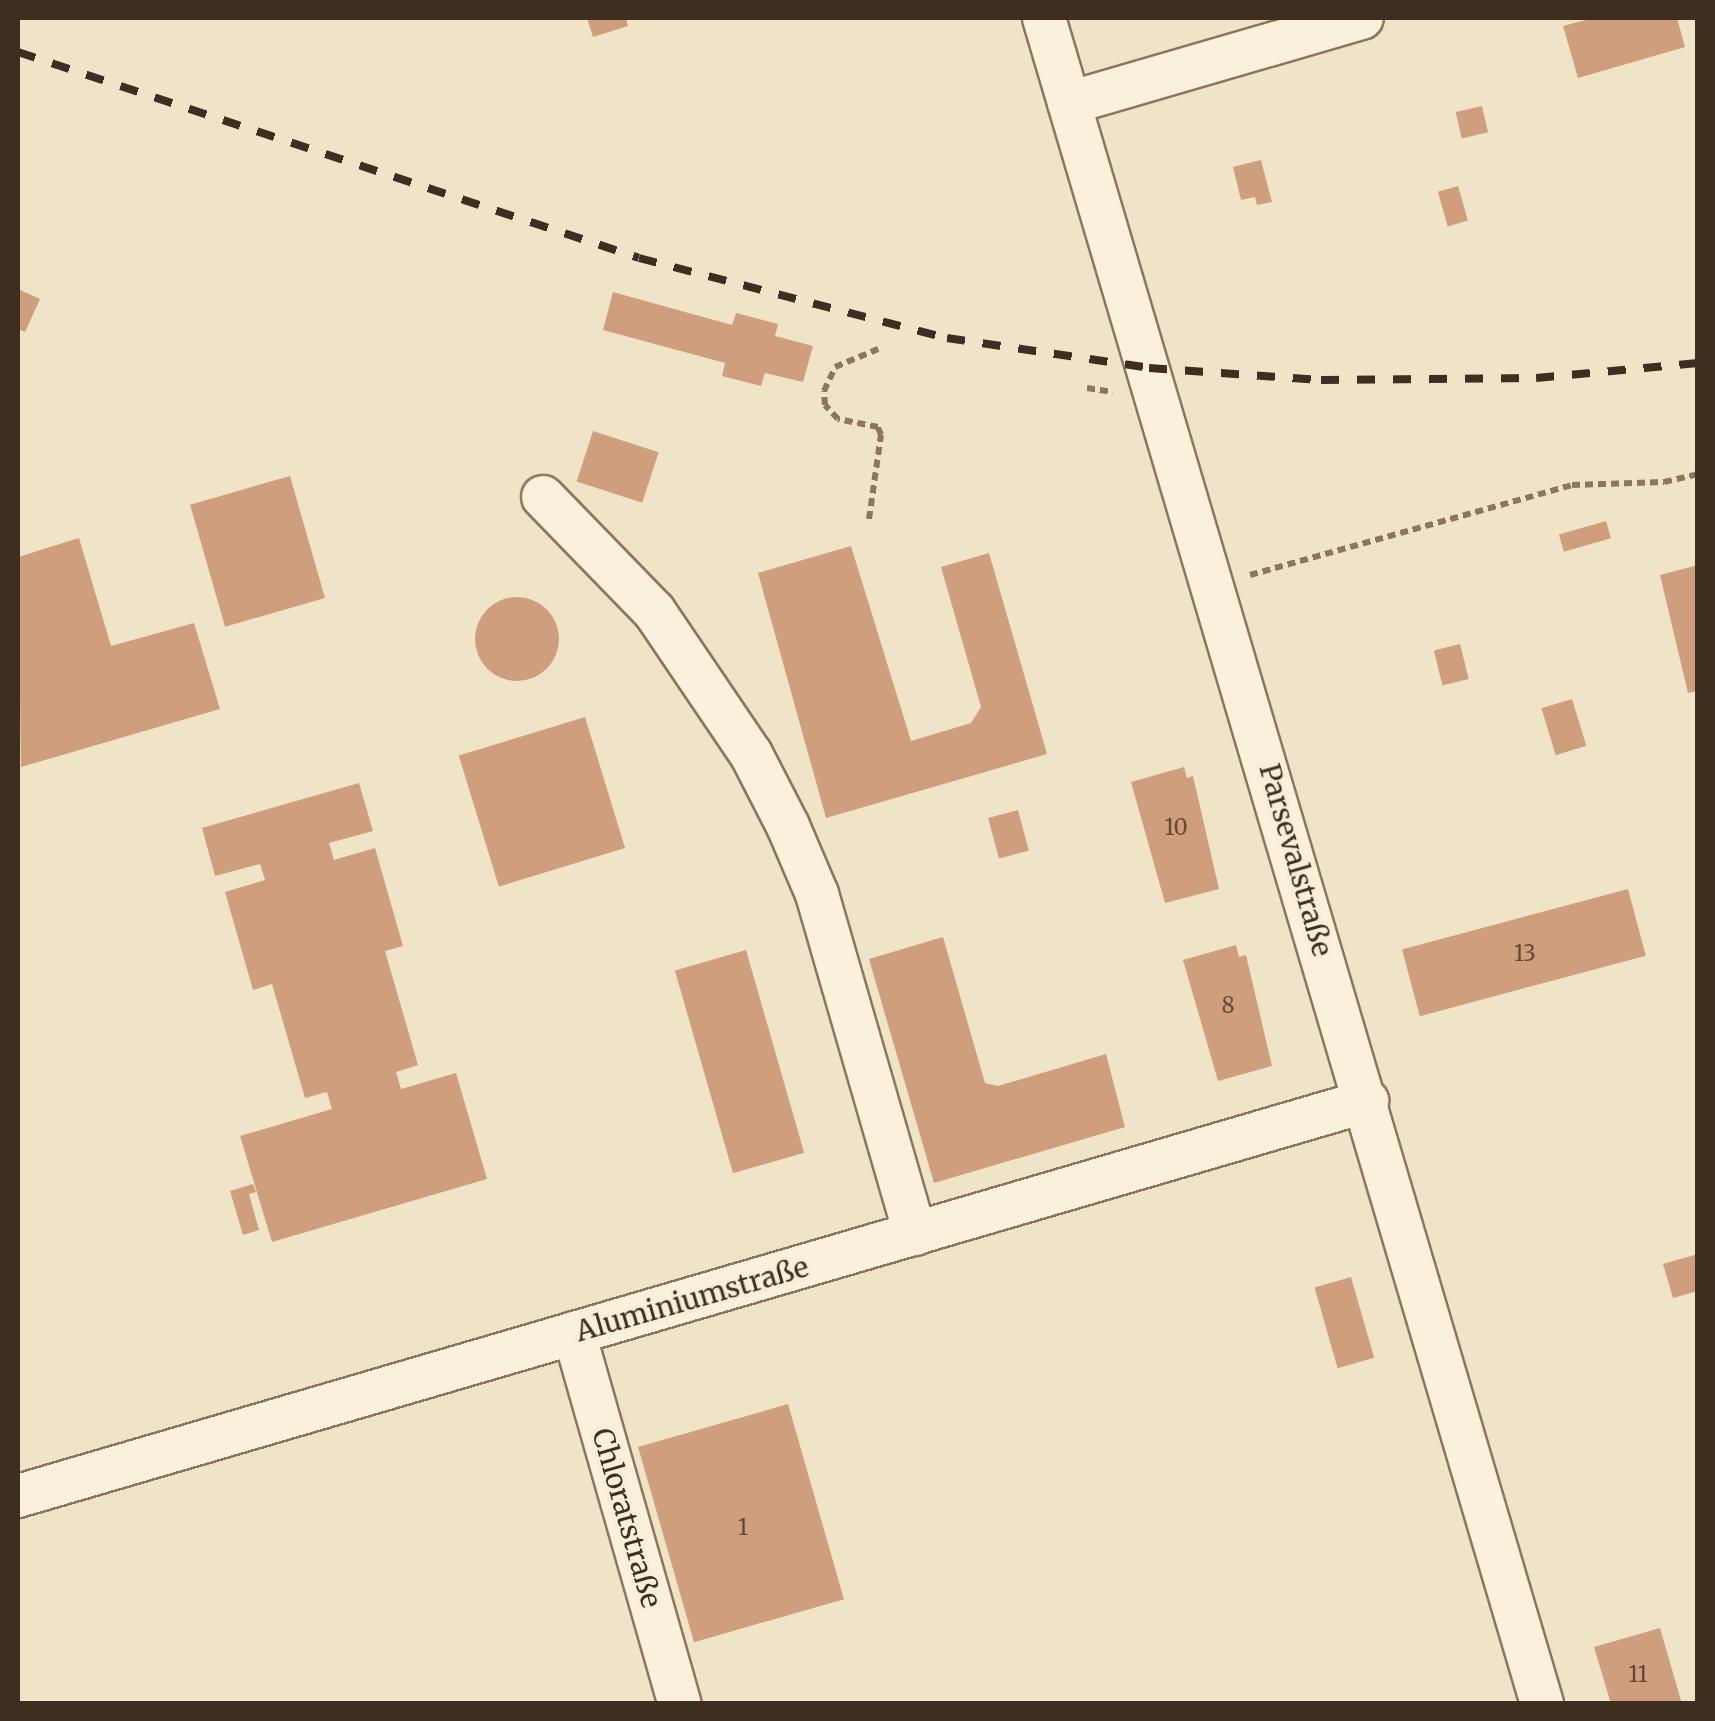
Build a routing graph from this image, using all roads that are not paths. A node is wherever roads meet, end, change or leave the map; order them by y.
1 (1044, 18) edge
2 (1362, 18) edge
3 (1069, 104) junction
4 (543, 497) dead end
5 (1367, 1102) junction
6 (915, 1234) junction
7 (574, 1333) junction
8 (18, 1496) edge
9 (680, 1704) edge
10 (1542, 1704) edge

1 - 3 street, Parsevalstraße
2 - 3 street
3 - 5 street, Parsevalstraße
4 - 6 street
5 - 6 street, Aluminiumstraße
5 - 10 street, Parsevalstraße
6 - 7 street, Aluminiumstraße
7 - 8 street, Aluminiumstraße
7 - 9 street, Chloratstraße

